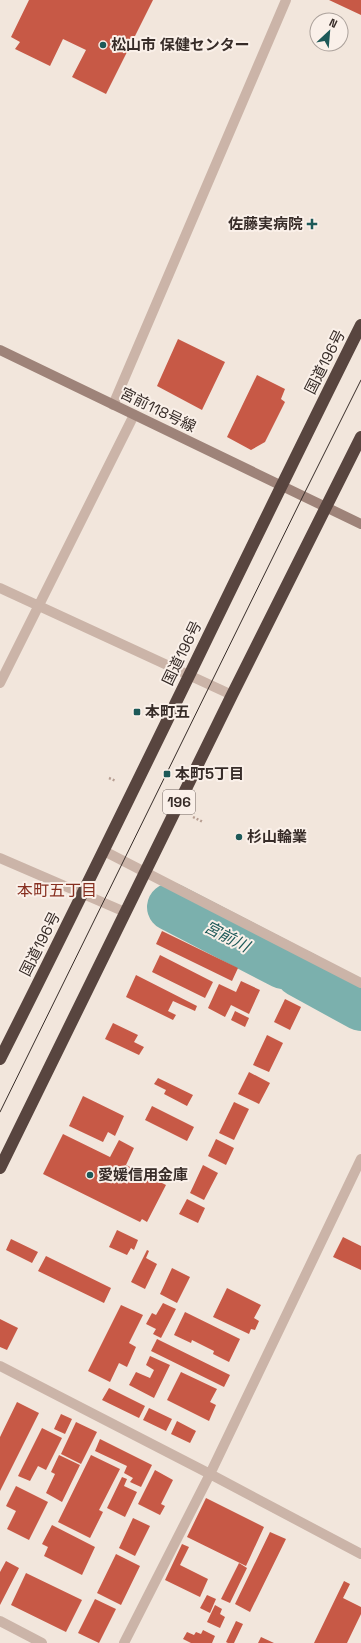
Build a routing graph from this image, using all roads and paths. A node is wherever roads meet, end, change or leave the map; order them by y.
1 (286, 0) edge
2 (361, 325) edge
3 (0, 350) edge
4 (114, 405) junction
5 (134, 415) junction
6 (361, 437) edge
7 (282, 485) junction
8 (325, 506) junction
9 (361, 524) edge
10 (0, 588) edge
11 (39, 606) junction
12 (190, 674) junction
13 (0, 683) edge
14 (232, 695) junction
15 (104, 851) junction
16 (0, 858) edge
17 (145, 871) junction
18 (84, 893) junction
19 (125, 912) junction
20 (361, 983) edge
21 (0, 1059) edge
22 (361, 1159) edge
23 (0, 1168) edge
24 (0, 1366) edge
25 (210, 1474) junction
26 (361, 1554) edge
27 (0, 1622) edge
28 (42, 1643) edge
29 (124, 1643) edge

1 - 4 street
2 - 7 highway, 国道196号
3 - 4 street, 宮前118号線
4 - 5 street, 宮前118号線
5 - 7 street, 宮前118号線
5 - 11 street
6 - 8 highway, 196
7 - 8 street, 宮前118号線
7 - 12 highway, 国道196号
8 - 9 street, 宮前118号線
8 - 14 highway, 196
10 - 11 street
11 - 12 street
11 - 13 street
12 - 14 street
12 - 15 highway, 国道196号
14 - 17 highway, 196
15 - 17 street
15 - 18 highway, 国道196号
16 - 18 street
17 - 19 highway, 196
17 - 20 street
18 - 19 street
18 - 21 highway, 国道196号
19 - 23 highway, 196
22 - 25 street
24 - 25 street
25 - 26 street
25 - 29 street
27 - 28 street

